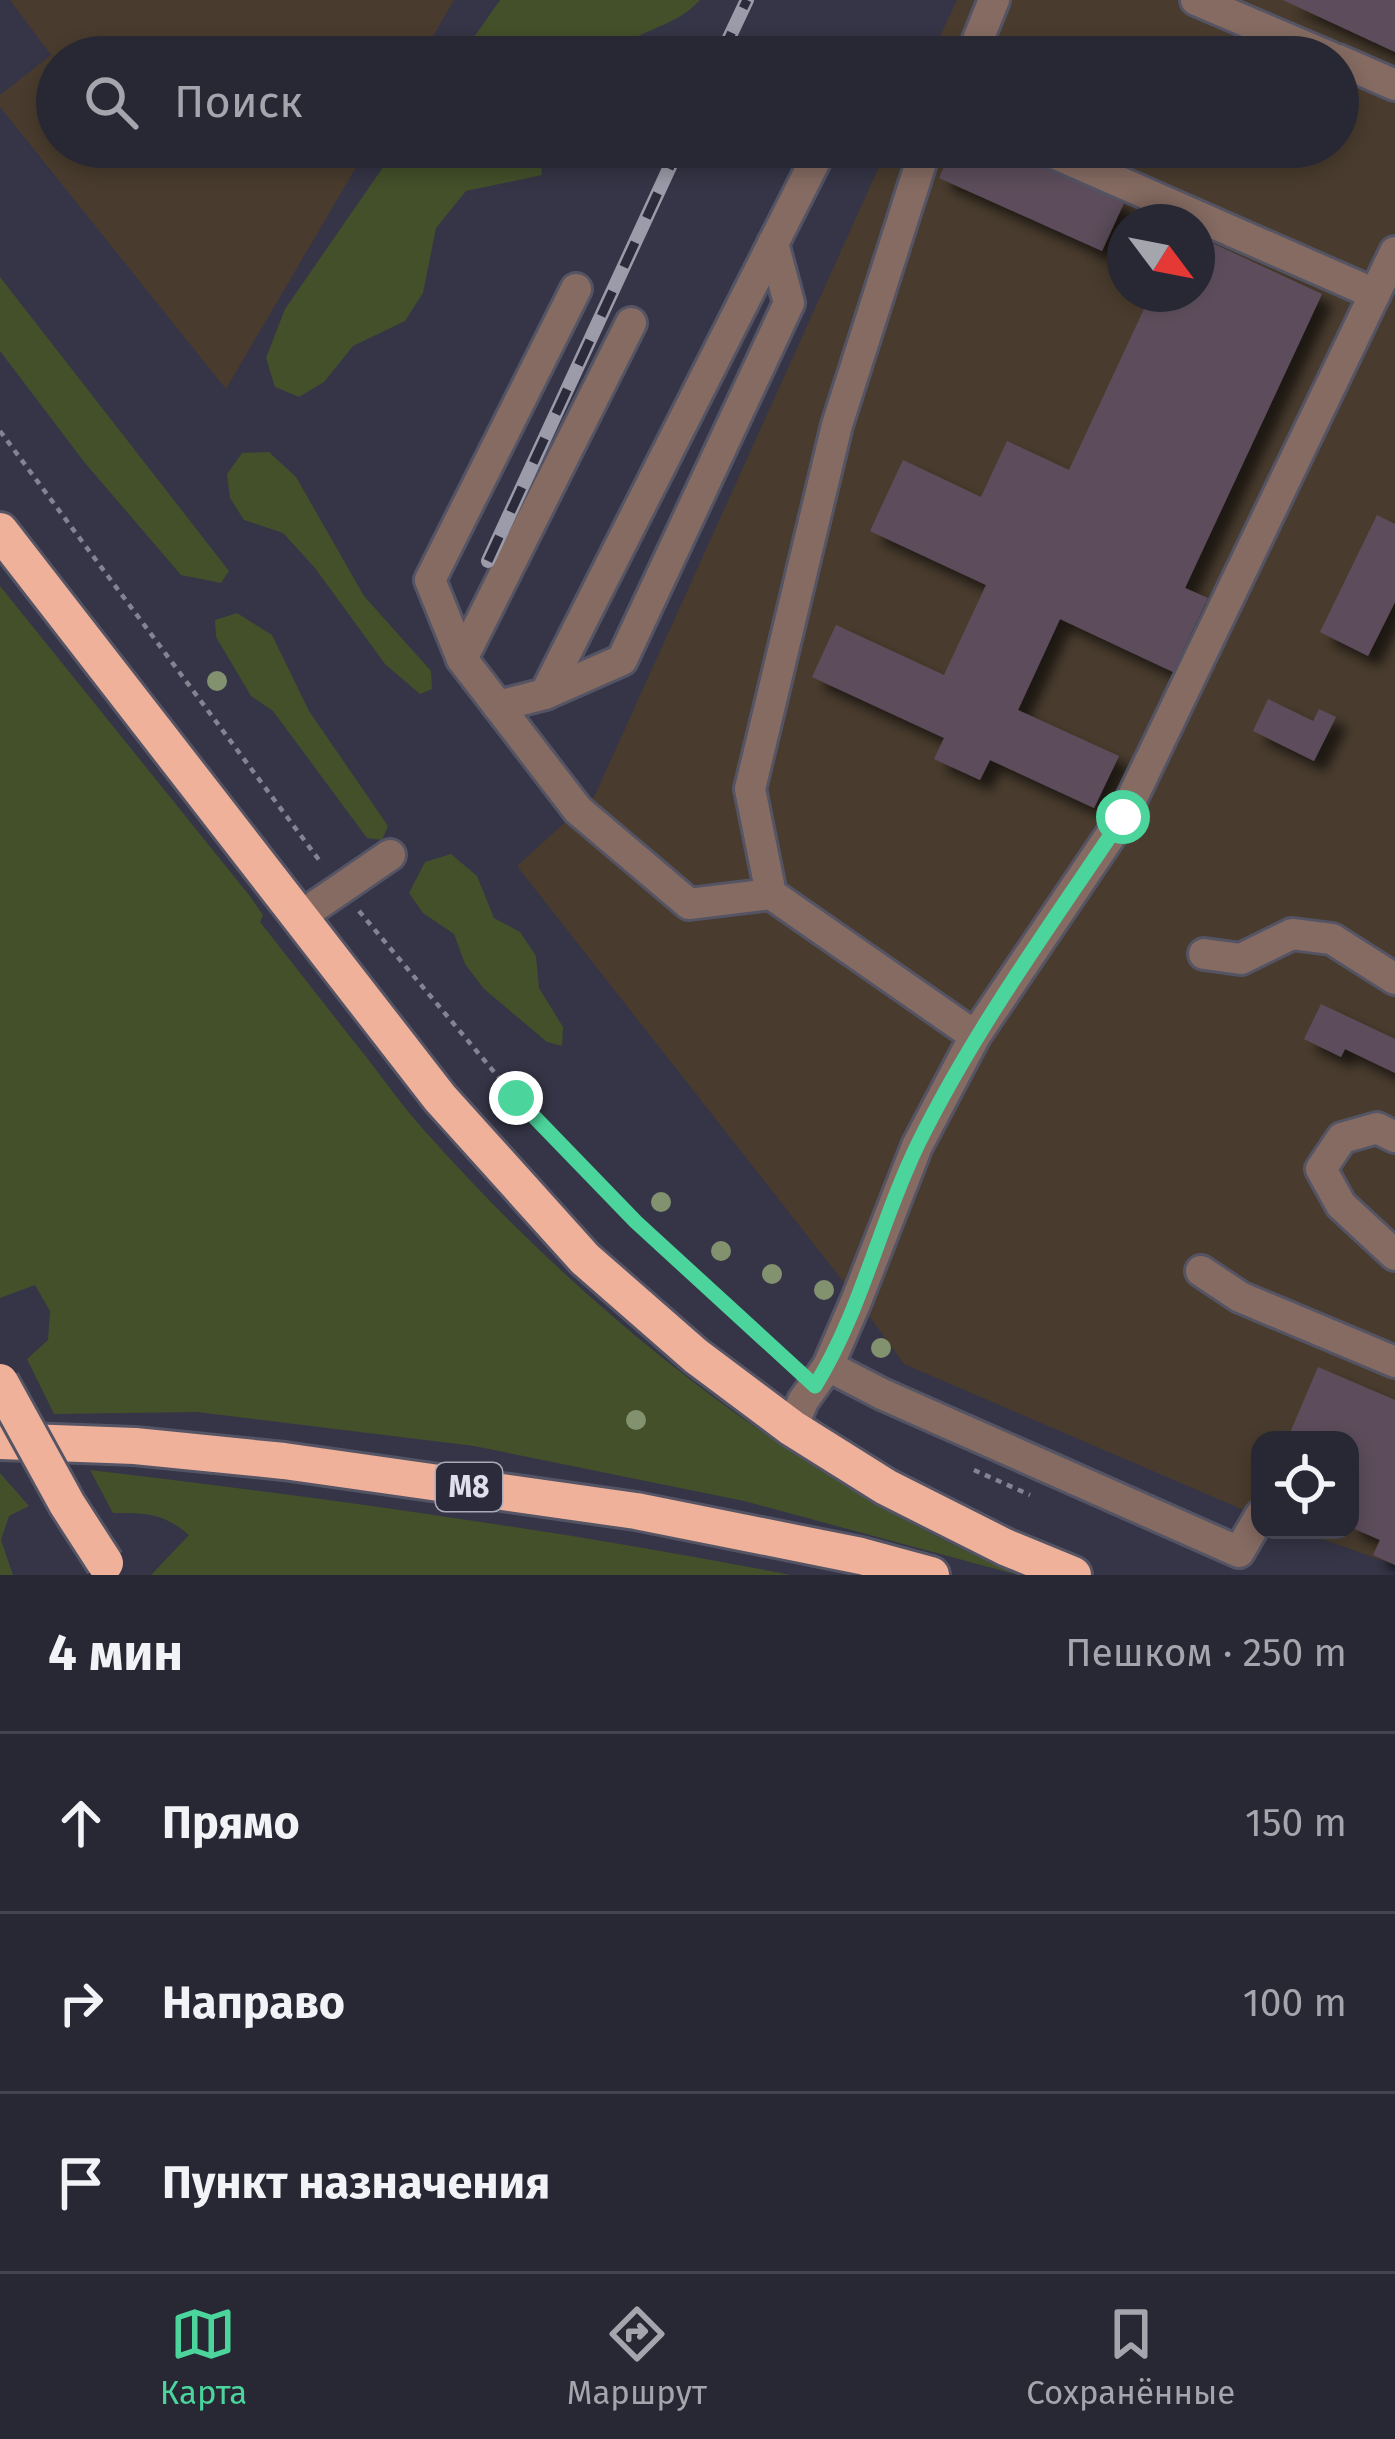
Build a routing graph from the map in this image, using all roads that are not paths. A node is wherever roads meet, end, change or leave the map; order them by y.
1 (994, 0) edge
2 (1196, 0) edge
3 (979, 36) edge
4 (1280, 36) edge
5 (1359, 70) edge
6 (1395, 85) edge
7 (811, 168) edge
8 (916, 168) edge
9 (1088, 168) edge
10 (773, 243) junction
11 (1395, 252) edge
12 (576, 289) dead end
13 (1375, 294) junction
14 (631, 323) dead end
15 (0, 531) edge
16 (461, 659) junction
17 (545, 694) junction
18 (498, 706) junction
19 (390, 854) dead end
20 (771, 894) junction
21 (298, 918) junction
22 (1204, 954) dead end
23 (1395, 979) edge
24 (975, 1036) junction
25 (1395, 1137) edge
26 (1395, 1255) edge
27 (1201, 1271) dead end
28 (1395, 1362) edge
29 (821, 1376) junction
30 (0, 1382) edge
31 (792, 1428) junction
32 (0, 1441) edge
33 (1251, 1531) edge
34 (110, 1569) edge
35 (932, 1575) edge
36 (1073, 1575) edge

1 - 3 lane
2 - 4 lane
5 - 6 lane
7 - 10 lane
8 - 20 lane
9 - 13 lane
10 - 17 lane
10 - 17 lane
11 - 13 lane
12 - 16 lane
13 - 24 lane
14 - 16 lane
15 - 21 highway
16 - 18 lane
17 - 18 lane
18 - 20 lane
19 - 21 lane
20 - 24 lane
21 - 31 highway
22 - 23 lane
24 - 29 lane
25 - 26 lane
27 - 28 lane
29 - 31 lane
29 - 33 lane
30 - 34 highway, bridge
31 - 36 highway
32 - 35 highway, М8

